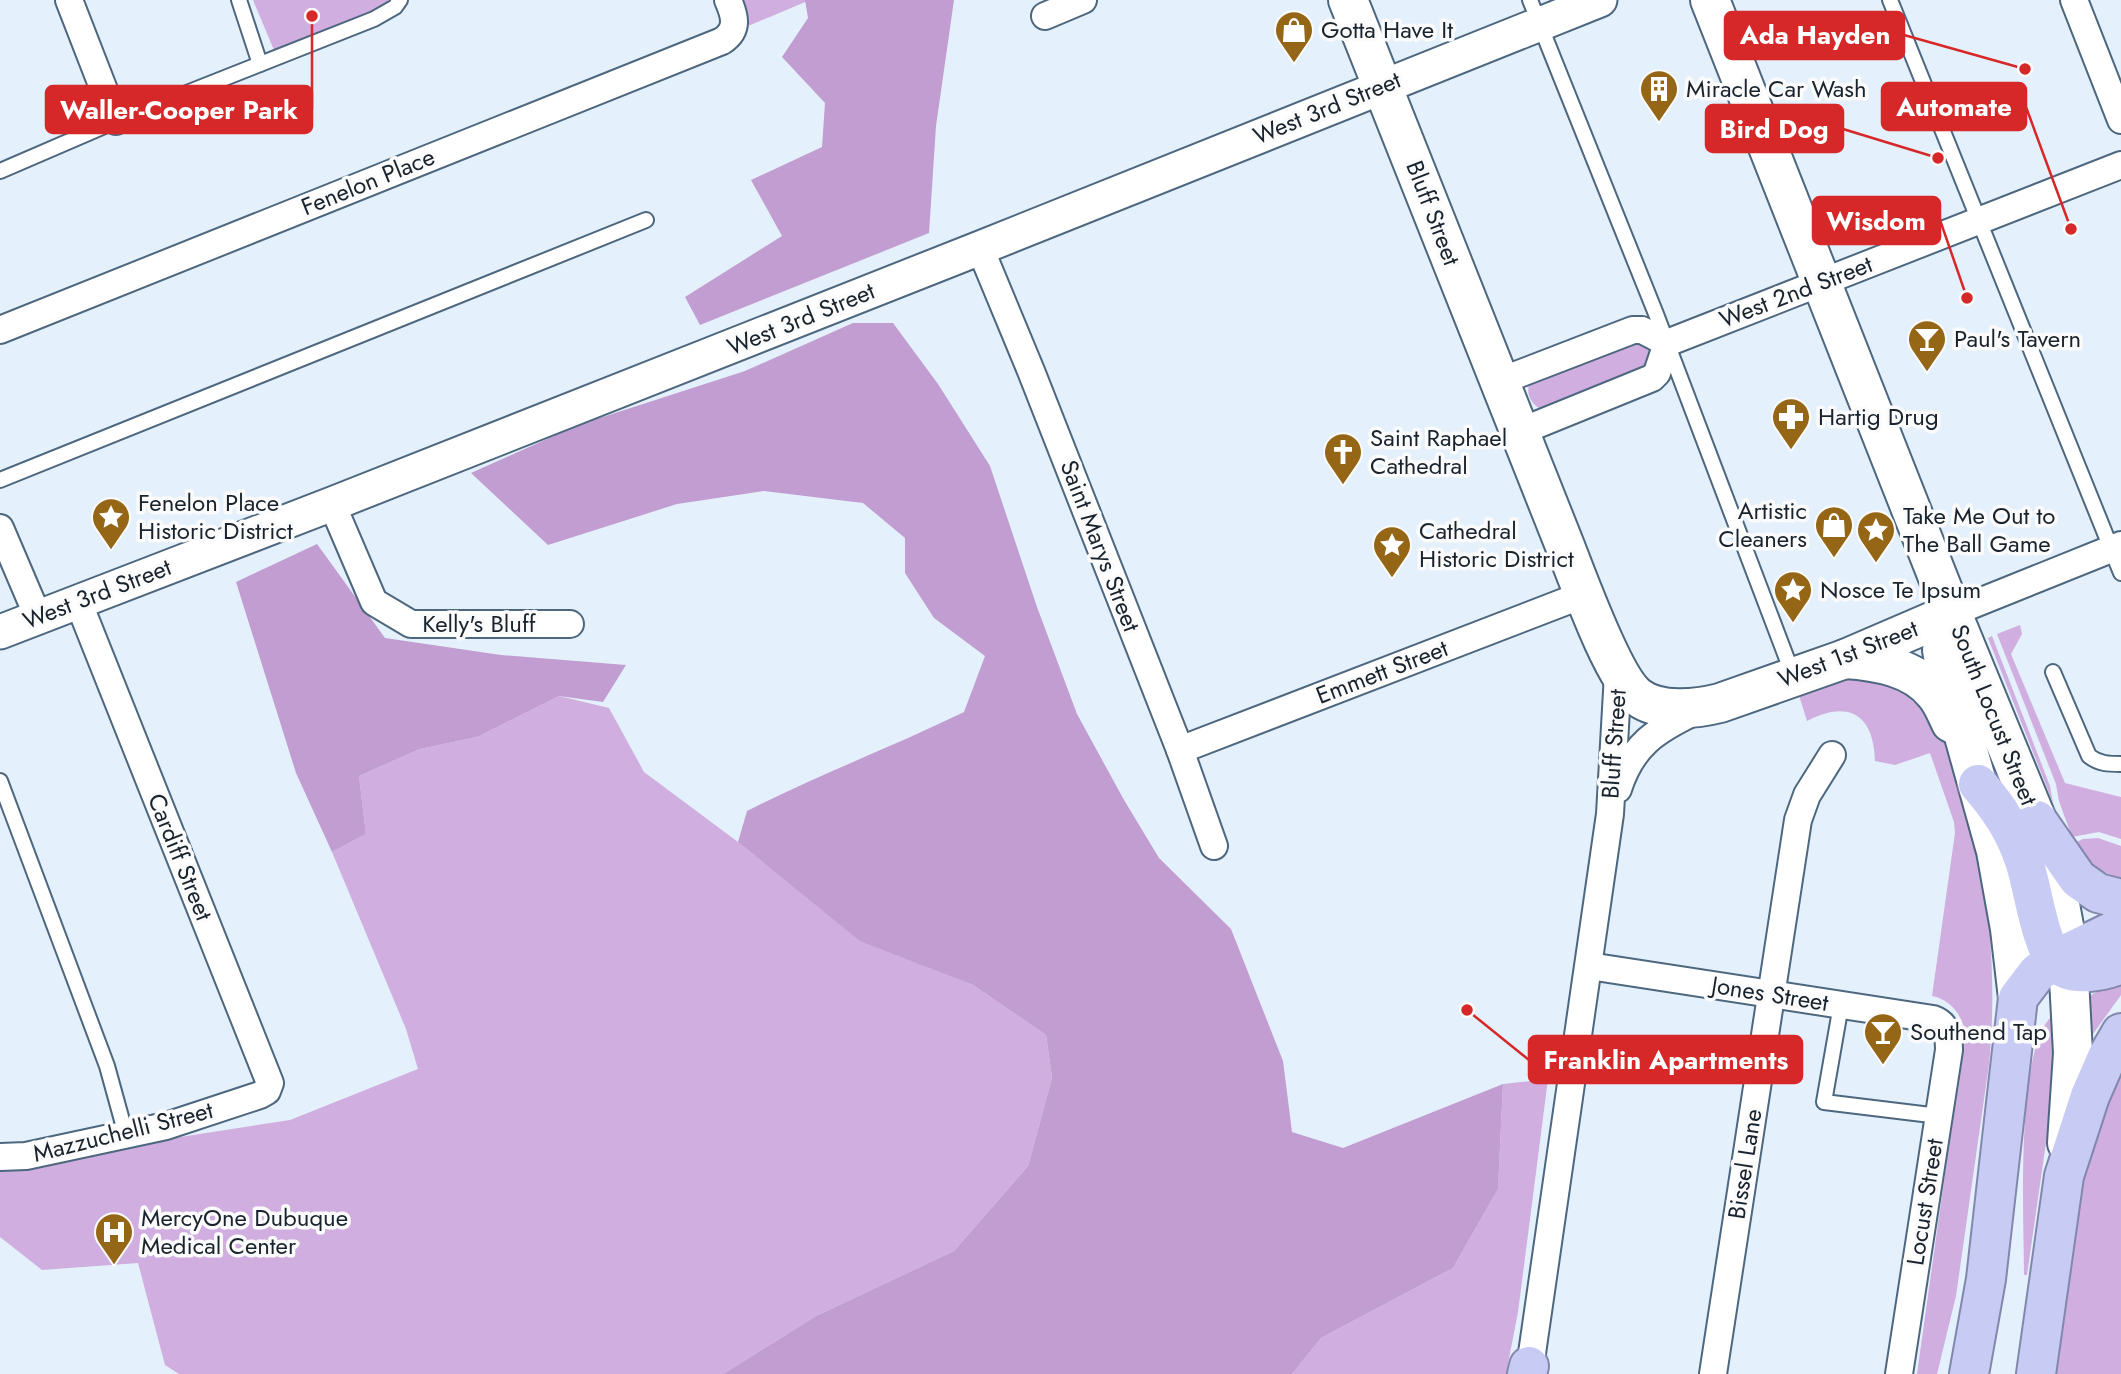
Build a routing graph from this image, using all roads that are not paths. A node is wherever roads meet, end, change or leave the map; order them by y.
1 (69, 0) edge
2 (239, 0) edge
3 (400, 0) edge
4 (728, 0) edge
5 (1083, 0) edge
6 (1348, 0) edge
7 (1600, 0) edge
8 (1710, 0) edge
9 (1890, 0) edge
10 (2074, 0) edge
11 (1535, 12) edge
12 (1045, 16) dead end
13 (260, 64) junction
14 (1382, 86) junction
15 (2121, 120) edge
16 (116, 121) junction
17 (2121, 164) edge
18 (0, 171) edge
19 (646, 220) dead end
20 (1979, 220) junction
21 (980, 248) junction
22 (1821, 282) junction
23 (0, 330) edge
24 (1667, 343) junction
25 (1498, 382) junction
26 (1519, 432) junction
27 (0, 480) edge
28 (332, 504) junction
29 (0, 528) edge
30 (2116, 547) edge
31 (2121, 573) edge
32 (1585, 594) junction
33 (78, 601) junction
34 (1952, 613) junction
35 (38, 617) junction
36 (570, 624) dead end
37 (0, 632) edge
38 (1844, 659) junction
39 (2053, 672) dead end
40 (1618, 674) junction
41 (1793, 676) junction
42 (1702, 707) junction
43 (1180, 750) junction
44 (1832, 755) dead end
45 (2121, 764) edge
46 (1973, 768) junction
47 (0, 781) edge
48 (1610, 814) junction
49 (2038, 820) junction
50 (1214, 846) dead end
51 (2121, 899) edge
52 (2121, 926) edge
53 (2064, 961) junction
54 (2121, 964) edge
55 (1589, 966) junction
56 (1771, 995) junction
57 (2018, 998) junction
58 (1841, 1006) junction
59 (1947, 1031) joint
60 (2121, 1033) edge
61 (244, 1101) joint
62 (1939, 1116) junction
63 (126, 1135) junction
64 (0, 1157) edge
65 (2064, 1176) junction
66 (1529, 1371) edge
67 (1713, 1374) edge
68 (1899, 1374) edge
69 (1969, 1374) edge
70 (2036, 1374) edge

1 - 16 street
2 - 13 lane
3 - 13 lane
4 - 23 street, Fenelon Place
5 - 12 street
6 - 14 main road, Bluff Street
7 - 11 street, West 3rd Street
8 - 22 main road
9 - 20 lane
10 - 15 street
11 - 14 street, West 3rd Street
11 - 24 lane
13 - 16 lane
14 - 21 street, West 3rd Street
14 - 25 main road, Bluff Street
16 - 18 lane
17 - 20 street, West 2nd Street
19 - 27 lane
20 - 22 street, West 2nd Street
20 - 30 lane
21 - 28 street, West 3rd Street
21 - 43 street, Saint Marys Street
22 - 24 street, West 2nd Street
22 - 34 main road
24 - 25 street
24 - 26 street
24 - 41 lane
25 - 26 main road, Bluff Street
26 - 32 main road, Bluff Street
28 - 33 street, West 3rd Street
28 - 36 street, Kelly's Bluff
29 - 35 street
30 - 31 lane
30 - 34 street, West 1st Street
32 - 40 main road, Bluff Street
32 - 43 street, Emmett Street
33 - 35 street, West 3rd Street
33 - 61 street, Cardiff Street
34 - 38 main road, West 1st Street
34 - 46 main road, South Locust Street
34 - 49 main road, South Locust Street
35 - 37 street, West 3rd Street
38 - 41 main road, West 1st Street
38 - 46 main road
39 - 45 lane
40 - 42 main road, West 1st Street
40 - 48 street, Bluff Street
41 - 42 main road, West 1st Street
42 - 48 street
43 - 50 street, Saint Marys Street
44 - 56 street, Bissel Lane
46 - 53 highway
46 - 57 main road, South Locust Street
47 - 63 lane
48 - 55 street, Bluff Street
49 - 51 highway
49 - 53 main road, South Locust Street
52 - 53 highway
53 - 54 highway
53 - 57 highway
53 - 65 main road, South Locust Street
55 - 56 street, Jones Street
55 - 66 street, Bluff Street
56 - 58 street, Jones Street
56 - 67 street, Bissel Lane
57 - 69 highway, South Locust Street
58 - 59 street, Jones Street
58 - 62 lane
59 - 62 street, Locust Street
60 - 65 highway
61 - 63 street, Mazzuchelli Street
62 - 68 street, Locust Street
63 - 64 street, Mazzuchelli Street
65 - 70 highway, South Locust Street

